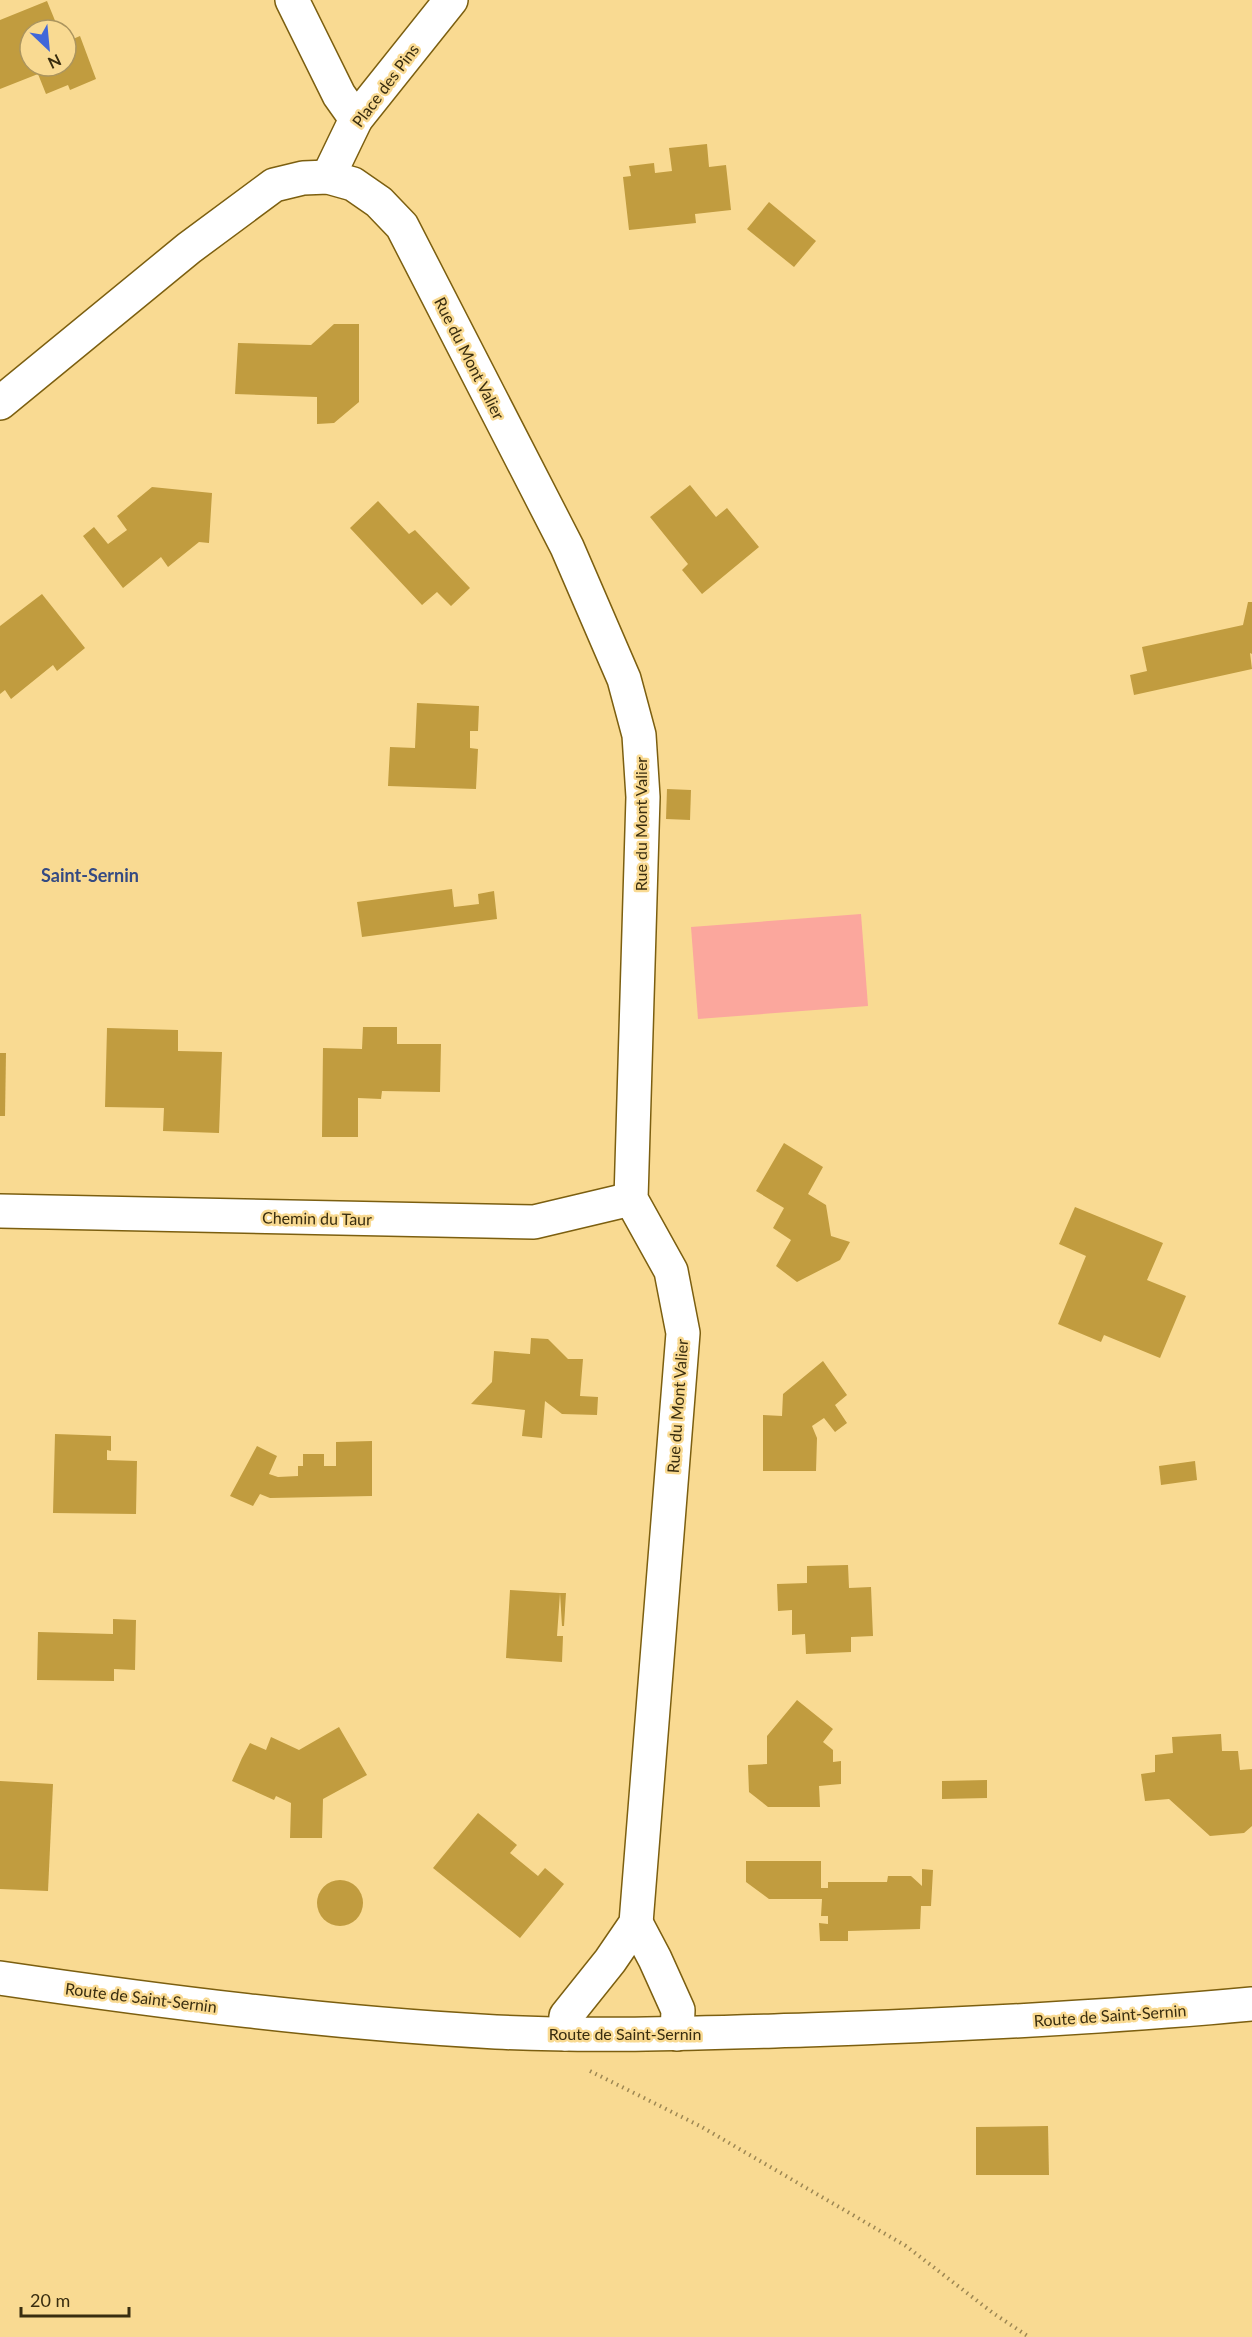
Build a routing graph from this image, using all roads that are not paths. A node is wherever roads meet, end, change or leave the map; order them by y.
1 (292, 0) edge
2 (451, 0) edge
3 (356, 119) junction
4 (328, 177) junction
5 (0, 404) edge
6 (630, 1199) junction
7 (0, 1211) edge
8 (636, 1923) junction
9 (0, 1978) edge
10 (1252, 2004) edge
11 (565, 2034) junction
12 (677, 2034) junction

1 - 3 street
2 - 3 street, Place des Pins
3 - 4 street, Place des Pins
4 - 5 street, Rue du Mont Valier
4 - 6 street, Rue du Mont Valier
6 - 7 street, Chemin du Taur
6 - 8 street, Rue du Mont Valier
8 - 11 street, Rue du Mont Valier
8 - 12 street
9 - 11 street, Route de Saint-Sernin
10 - 12 street, Route de Saint-Sernin
11 - 12 street, Route de Saint-Sernin

